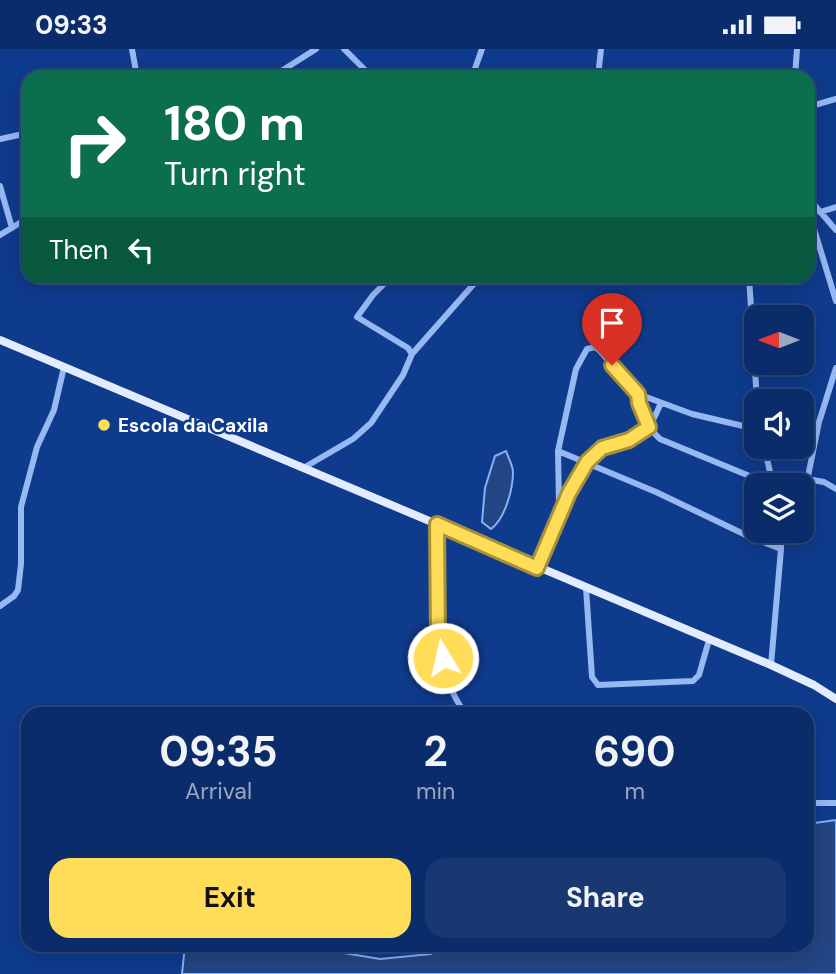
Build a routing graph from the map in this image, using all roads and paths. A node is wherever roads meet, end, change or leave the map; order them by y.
1 (132, 49) edge
2 (316, 49) edge
3 (344, 49) edge
4 (482, 49) edge
5 (601, 49) edge
6 (797, 49) edge
7 (136, 70) edge
8 (283, 70) edge
9 (365, 70) edge
10 (474, 70) edge
11 (599, 70) edge
12 (796, 70) edge
13 (836, 99) edge
14 (815, 105) edge
15 (21, 134) edge
16 (0, 139) edge
17 (0, 185) edge
18 (815, 207) edge
19 (836, 207) edge
20 (820, 212) junction
21 (21, 222) edge
22 (12, 228) junction
23 (836, 230) edge
24 (815, 232) edge
25 (0, 235) edge
26 (384, 284) edge
27 (474, 284) edge
28 (749, 284) edge
29 (836, 301) edge
30 (0, 340) edge
31 (412, 354) junction
32 (64, 367) junction
33 (836, 368) edge
34 (756, 389) edge
35 (638, 394) junction
36 (662, 403) junction
37 (744, 426) edge
38 (649, 427) junction
39 (558, 451) junction
40 (587, 462) junction
41 (304, 467) junction
42 (808, 473) edge
43 (744, 474) edge
44 (814, 480) edge
45 (836, 489) edge
46 (569, 493) junction
47 (559, 504) junction
48 (437, 524) junction
49 (548, 539) junction
50 (781, 543) edge
51 (781, 549) junction
52 (537, 568) junction
53 (586, 588) junction
54 (0, 605) edge
55 (709, 641) junction
56 (771, 665) junction
57 (836, 699) edge
58 (462, 707) edge
59 (814, 803) edge
60 (836, 803) edge

1 - 7 street
2 - 8 street
3 - 9 street
4 - 10 street
5 - 11 street
6 - 12 street
13 - 14 street
15 - 16 street
17 - 22 street
18 - 20 street
19 - 20 street
20 - 23 street
21 - 22 street
22 - 25 street
24 - 29 street
26 - 31 street
27 - 31 street
28 - 34 street
30 - 32 main road
31 - 41 street
32 - 41 main road
32 - 54 street
33 - 42 street
35 - 36 street
35 - 38 street
35 - 39 street
36 - 37 street
36 - 38 street
38 - 40 street
38 - 43 street
39 - 40 street
39 - 47 street
40 - 46 street
40 - 51 street
41 - 48 main road
44 - 45 street
46 - 47 street
46 - 49 street
47 - 49 street
48 - 52 main road
48 - 58 street
49 - 52 street
50 - 51 street
51 - 56 street
52 - 53 main road
53 - 55 main road
53 - 55 street
55 - 56 main road
56 - 57 main road
59 - 60 street

